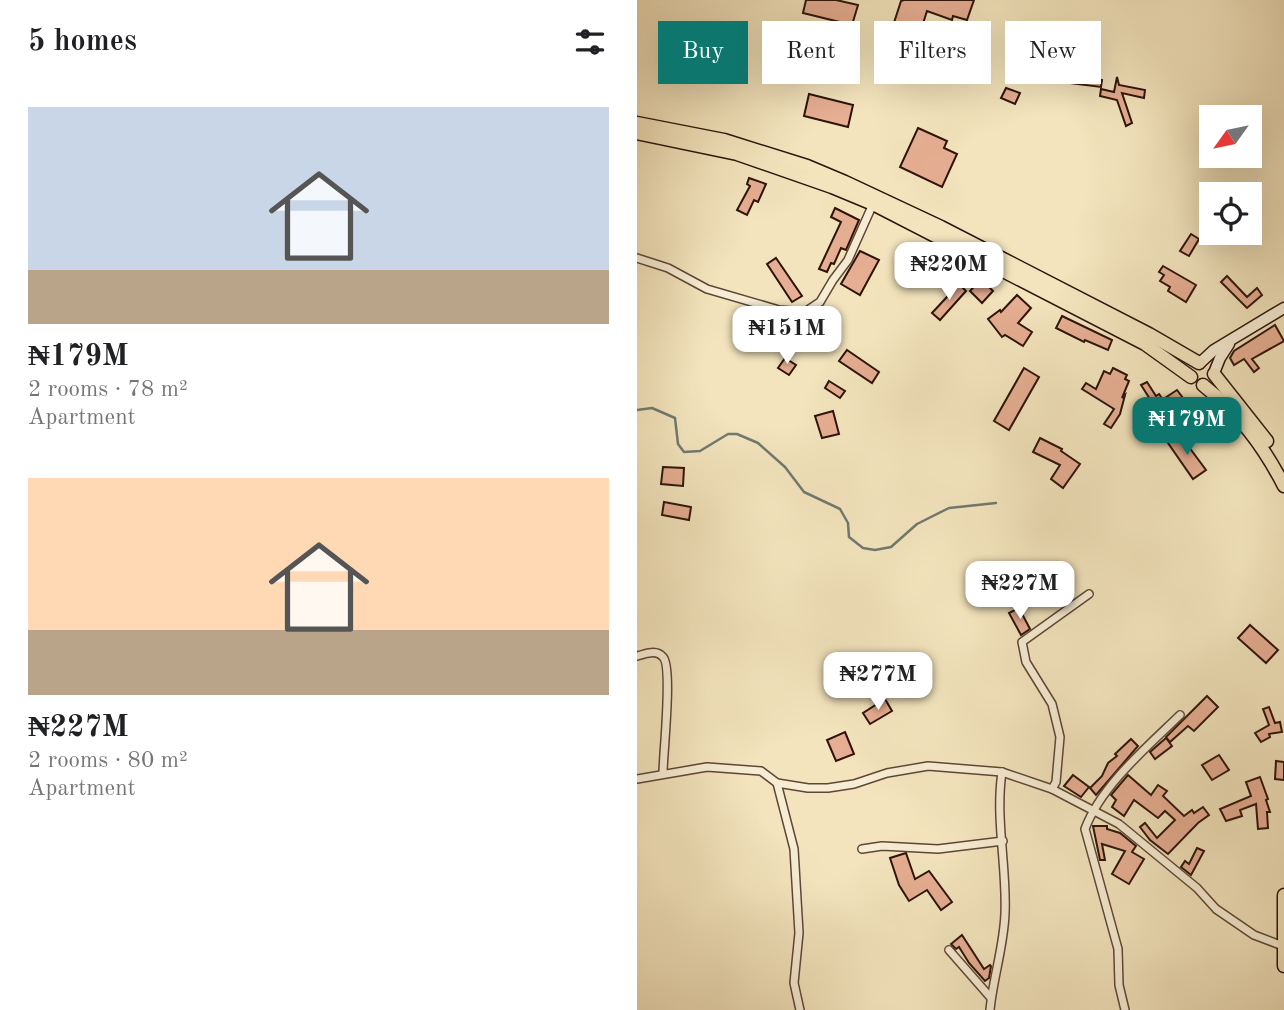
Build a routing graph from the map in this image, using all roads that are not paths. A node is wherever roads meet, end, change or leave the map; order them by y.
1 (637, 124) edge
2 (637, 134) edge
3 (873, 204) junction
4 (637, 258) edge
5 (1284, 308) edge
6 (1232, 340) junction
7 (1200, 363) junction
8 (1214, 373) junction
9 (1191, 377) junction
10 (1203, 385) junction
11 (1284, 468) edge
12 (1284, 486) edge
13 (1089, 594) dead end
14 (637, 656) edge
15 (1179, 715) dead end
16 (1002, 772) junction
17 (663, 773) junction
18 (637, 779) edge
19 (777, 783) junction
20 (1052, 789) junction
21 (1092, 810) junction
22 (1003, 841) junction
23 (862, 849) dead end
24 (1284, 895) edge
25 (1283, 946) edge
26 (949, 950) dead end
27 (1284, 966) edge
28 (991, 998) junction
29 (800, 1010) edge
30 (990, 1010) edge
31 (1125, 1010) edge

1 - 7 main road
2 - 3 main road
3 - 4 street
3 - 9 main road
5 - 6 main road
6 - 7 main road
6 - 8 main road
7 - 8 main road
7 - 9 main road
8 - 10 main road
8 - 11 main road
9 - 10 main road
10 - 12 main road
13 - 20 street
14 - 17 street
15 - 21 street
16 - 19 street
16 - 20 street
16 - 22 street
17 - 18 street
17 - 19 street
19 - 29 street
20 - 21 street
21 - 25 street
21 - 31 street
22 - 23 street
22 - 28 street
24 - 25 main road
25 - 27 main road
26 - 28 street
28 - 30 street

